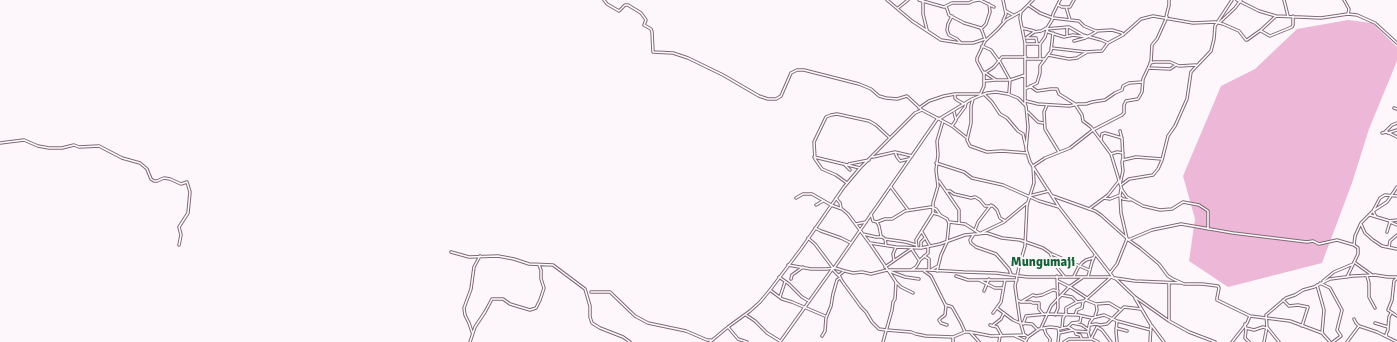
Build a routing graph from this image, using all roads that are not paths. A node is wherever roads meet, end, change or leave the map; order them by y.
1 (604, 0) edge
2 (887, 0) edge
3 (908, 0) edge
4 (919, 0) edge
5 (923, 0) edge
6 (979, 0) edge
7 (1003, 0) edge
8 (1033, 0) edge
9 (1060, 0) edge
10 (1074, 0) edge
11 (1169, 0) edge
12 (1232, 0) edge
13 (1237, 0) edge
14 (1284, 0) edge
15 (1344, 0) edge
16 (1240, 1) edge
17 (989, 4) junction
18 (1028, 5) junction
19 (1058, 5) junction
20 (946, 7) junction
21 (994, 7) dead end
22 (1066, 7) junction
23 (898, 8) junction
24 (1005, 10) junction
25 (1021, 12) junction
26 (1348, 14) junction
27 (1013, 15) junction
28 (952, 16) junction
29 (1276, 16) junction
30 (1288, 16) junction
31 (1293, 16) junction
32 (1166, 17) junction
33 (1052, 18) junction
34 (1070, 20) junction
35 (1002, 22) junction
36 (1218, 23) junction
37 (1067, 27) junction
38 (982, 28) junction
39 (1022, 28) junction
40 (1047, 29) junction
41 (927, 31) junction
42 (1036, 31) junction
43 (1097, 31) junction
44 (1260, 31) junction
45 (1053, 33) junction
46 (1123, 35) junction
47 (1066, 36) junction
48 (1087, 36) junction
49 (1026, 38) junction
50 (986, 39) junction
51 (1025, 40) junction
52 (1074, 42) dead end
53 (962, 43) junction
54 (1037, 43) junction
55 (1108, 43) junction
56 (1397, 43) edge
57 (1025, 44) junction
58 (1040, 45) junction
59 (982, 46) junction
60 (1051, 48) junction
61 (1087, 52) junction
62 (1048, 56) junction
63 (1026, 58) junction
64 (1040, 59) junction
65 (1044, 59) junction
66 (999, 61) junction
67 (1150, 63) junction
68 (1197, 64) junction
69 (1176, 65) junction
70 (1148, 68) junction
71 (984, 72) junction
72 (1025, 75) junction
73 (996, 80) junction
74 (1010, 80) junction
75 (985, 81) junction
76 (1142, 82) junction
77 (1030, 86) junction
78 (1025, 89) junction
79 (955, 94) junction
80 (984, 94) junction
81 (1008, 94) junction
82 (981, 95) junction
83 (974, 99) junction
84 (1026, 101) junction
85 (965, 104) junction
86 (1025, 105) junction
87 (1047, 105) junction
88 (1076, 105) junction
89 (919, 108) junction
90 (1394, 108) dead end
91 (1397, 109) edge
92 (922, 110) junction
93 (954, 111) junction
94 (1027, 111) junction
95 (938, 118) junction
96 (956, 119) junction
97 (943, 121) junction
98 (1396, 122) edge
99 (1044, 125) junction
100 (952, 126) junction
101 (1093, 130) junction
102 (1397, 130) edge
103 (1120, 131) dead end
104 (1388, 133) junction
105 (1397, 137) edge
106 (890, 138) junction
107 (967, 138) junction
108 (1122, 138) junction
109 (1101, 140) junction
110 (0, 143) edge
111 (1026, 149) junction
112 (895, 152) junction
113 (1059, 152) junction
114 (1123, 153) junction
115 (1027, 154) junction
116 (1111, 154) junction
117 (912, 156) junction
118 (814, 157) junction
119 (872, 157) junction
120 (870, 159) junction
121 (910, 159) junction
122 (1162, 159) junction
123 (1122, 161) junction
124 (936, 163) junction
125 (844, 164) junction
126 (847, 165) junction
127 (1033, 166) junction
128 (860, 168) junction
129 (850, 170) dead end
130 (939, 181) dead end
131 (1119, 181) junction
132 (848, 183) junction
133 (1121, 186) junction
134 (891, 187) junction
135 (1397, 187) edge
136 (946, 191) junction
137 (1049, 191) junction
138 (1120, 195) junction
139 (1393, 195) junction
140 (1029, 196) junction
141 (1053, 196) junction
142 (1397, 196) edge
143 (796, 198) dead end
144 (836, 198) junction
145 (1104, 198) junction
146 (824, 201) junction
147 (1131, 201) junction
148 (1028, 203) junction
149 (816, 204) dead end
150 (831, 205) junction
151 (991, 205) junction
152 (835, 206) junction
153 (1059, 207) junction
154 (829, 208) junction
155 (841, 208) junction
156 (934, 208) junction
157 (1090, 209) junction
158 (908, 210) junction
159 (1373, 211) junction
160 (933, 213) junction
161 (871, 214) junction
162 (1369, 215) junction
163 (941, 216) junction
164 (1376, 217) junction
165 (1397, 220) edge
166 (1005, 221) junction
167 (1389, 221) junction
168 (866, 222) junction
169 (877, 222) junction
170 (949, 222) junction
171 (959, 223) junction
172 (855, 224) junction
173 (1361, 224) junction
174 (1397, 225) edge
175 (815, 228) junction
176 (1208, 228) junction
177 (860, 230) junction
178 (975, 230) junction
179 (922, 232) junction
180 (1387, 232) dead end
181 (863, 234) junction
182 (974, 234) junction
183 (979, 234) junction
184 (1397, 235) edge
185 (882, 237) junction
186 (807, 238) junction
187 (926, 238) junction
188 (885, 239) junction
189 (1127, 239) junction
190 (947, 242) junction
191 (1026, 242) junction
192 (851, 243) junction
193 (870, 244) junction
194 (180, 245) dead end
195 (886, 245) junction
196 (916, 245) junction
197 (1354, 245) junction
198 (929, 246) junction
199 (896, 247) junction
200 (1389, 247) junction
201 (912, 248) junction
202 (917, 248) junction
203 (921, 248) junction
204 (1397, 249) edge
205 (451, 252) dead end
206 (1050, 253) junction
207 (915, 254) junction
208 (1095, 255) junction
209 (480, 256) junction
210 (924, 256) junction
211 (1093, 258) junction
212 (894, 261) junction
213 (919, 262) junction
214 (1354, 263) junction
215 (539, 264) junction
216 (788, 265) junction
217 (938, 266) junction
218 (1080, 266) junction
219 (803, 267) junction
220 (833, 268) junction
221 (886, 268) junction
222 (911, 270) dead end
223 (923, 270) junction
224 (930, 270) junction
225 (1089, 270) junction
226 (844, 271) junction
227 (888, 271) junction
228 (937, 271) junction
229 (1110, 274) junction
230 (1011, 275) junction
231 (956, 276) dead end
232 (1017, 276) junction
233 (1057, 276) junction
234 (1064, 276) junction
235 (1367, 276) junction
236 (1372, 276) junction
237 (779, 277) junction
238 (840, 277) junction
239 (1073, 277) junction
240 (1084, 277) junction
241 (1088, 277) junction
242 (1113, 277) junction
243 (1347, 277) junction
244 (1397, 277) edge
245 (791, 279) dead end
246 (919, 279) dead end
247 (979, 279) junction
248 (989, 279) junction
249 (1005, 280) junction
250 (1017, 280) junction
251 (1058, 281) junction
252 (785, 282) junction
253 (896, 282) junction
254 (1169, 282) junction
255 (1321, 283) junction
256 (987, 284) junction
257 (1184, 284) junction
258 (1317, 285) junction
259 (1069, 286) junction
260 (1003, 288) junction
261 (770, 290) junction
262 (984, 291) dead end
263 (1058, 291) junction
264 (591, 292) dead end
265 (913, 293) dead end
266 (1061, 295) junction
267 (780, 297) junction
268 (1135, 297) junction
269 (1057, 298) junction
270 (1017, 300) junction
271 (1086, 300) junction
272 (1283, 300) junction
273 (809, 301) junction
274 (1021, 302) junction
275 (1076, 302) junction
276 (1096, 304) junction
277 (946, 305) junction
278 (805, 307) junction
279 (997, 308) junction
280 (1375, 308) dead end
281 (1141, 309) junction
282 (1121, 310) junction
283 (993, 313) dead end
284 (1004, 313) junction
285 (1391, 313) junction
286 (1043, 314) junction
287 (1046, 314) junction
288 (1267, 314) junction
289 (744, 315) junction
290 (1055, 315) junction
291 (1066, 315) junction
292 (1075, 315) junction
293 (1081, 316) junction
294 (1250, 316) junction
295 (1258, 316) junction
296 (1397, 316) edge
297 (826, 317) junction
298 (1094, 317) junction
299 (1266, 317) junction
300 (1111, 319) junction
301 (1354, 319) dead end
302 (1168, 320) junction
303 (1117, 321) junction
304 (1072, 323) junction
305 (1375, 323) dead end
306 (1021, 324) junction
307 (1245, 324) junction
308 (947, 325) dead end
309 (1090, 325) junction
310 (1068, 326) junction
311 (1098, 326) junction
312 (1151, 326) junction
313 (1302, 326) junction
314 (1360, 326) junction
315 (728, 327) junction
316 (1043, 328) junction
317 (1062, 328) junction
318 (1116, 328) junction
319 (1246, 328) junction
320 (1267, 328) junction
321 (1388, 328) junction
322 (1058, 329) junction
323 (886, 330) junction
324 (1038, 330) junction
325 (1074, 330) junction
326 (1151, 330) junction
327 (1088, 331) junction
328 (1127, 331) dead end
329 (472, 332) junction
330 (965, 332) junction
331 (970, 332) junction
332 (1059, 333) junction
333 (1322, 333) junction
334 (1024, 335) junction
335 (822, 336) dead end
336 (1001, 336) junction
337 (1015, 336) junction
338 (953, 337) junction
339 (1028, 337) junction
340 (1387, 337) junction
341 (713, 339) junction
342 (1082, 339) junction
343 (1090, 339) junction
344 (740, 341) edge
345 (470, 342) edge
346 (630, 342) edge
347 (710, 342) edge
348 (747, 342) edge
349 (780, 342) edge
350 (883, 342) edge
351 (953, 342) edge
352 (979, 342) edge
353 (999, 342) edge
354 (1026, 342) edge
355 (1050, 342) edge
356 (1058, 342) edge
357 (1064, 342) edge
358 (1088, 342) edge
359 (1098, 342) edge
360 (1111, 342) edge
361 (1117, 342) edge
362 (1150, 342) edge
363 (1164, 342) edge
364 (1208, 342) edge
365 (1213, 342) edge
366 (1232, 342) edge
367 (1249, 342) edge
368 (1264, 342) edge
369 (1279, 342) edge
370 (1332, 342) edge
371 (1347, 342) edge
372 (1397, 342) edge

1 - 89 street
2 - 23 street
3 - 23 street
4 - 5 street
5 - 20 street
5 - 41 street
6 - 17 street
6 - 20 street
7 - 24 street
8 - 18 street
9 - 19 street
10 - 22 street
11 - 32 street
12 - 36 street
13 - 16 street
14 - 30 street
15 - 26 street
16 - 29 street
16 - 36 street
17 - 21 street
17 - 38 street
18 - 25 street
18 - 33 street
19 - 22 street
19 - 33 street
20 - 28 street
22 - 34 street
23 - 41 street
24 - 27 street
24 - 35 street
25 - 27 street
25 - 39 street
26 - 31 street
26 - 56 street
27 - 35 street
28 - 38 street
28 - 53 street
29 - 30 street
29 - 44 street
30 - 31 street
31 - 44 street
32 - 36 street
32 - 46 street
32 - 67 street
33 - 34 street
33 - 40 street
34 - 43 street
35 - 50 street
36 - 44 street
36 - 68 street
37 - 40 street
37 - 47 street
37 - 48 street
38 - 50 street
39 - 42 street
39 - 51 street
40 - 42 street
40 - 45 street
40 - 58 street
41 - 53 street
42 - 49 street
43 - 46 street
43 - 48 street
45 - 47 street
45 - 60 street
46 - 55 street
47 - 48 street
48 - 52 street
48 - 55 street
49 - 51 street
49 - 54 street
50 - 53 street
50 - 59 street
51 - 57 street
54 - 57 street
54 - 58 street
55 - 61 street
57 - 63 street
58 - 64 street
59 - 66 street
59 - 71 street
60 - 61 street
60 - 62 street
61 - 62 street
62 - 65 street
63 - 64 street
63 - 66 street
63 - 72 street
64 - 65 street
65 - 77 street
66 - 71 street
66 - 74 street
67 - 69 street
67 - 70 street
68 - 69 street
68 - 122 street
69 - 70 street
70 - 76 street
71 - 73 street
71 - 75 street
72 - 74 street
72 - 78 street
73 - 74 street
73 - 75 street
74 - 81 street
75 - 82 street
76 - 88 street
76 - 101 street
77 - 78 street
77 - 88 street
78 - 84 street
79 - 82 street
79 - 85 street
79 - 89 street
80 - 81 street
80 - 82 street
80 - 111 street
81 - 86 street
82 - 83 street
83 - 85 street
83 - 107 street
84 - 86 street
84 - 87 street
85 - 93 street
85 - 96 street
86 - 94 street
87 - 88 street
87 - 99 street
88 - 101 street
89 - 92 street
90 - 91 street
92 - 95 street
92 - 106 street
93 - 95 street
93 - 96 street
94 - 99 street
94 - 111 street
95 - 97 street
95 - 117 street
96 - 100 street
97 - 100 street
97 - 124 street
98 - 104 street
99 - 113 street
100 - 107 street
101 - 109 street
101 - 113 street
102 - 104 street
103 - 108 street
104 - 105 street
106 - 118 street
106 - 119 street
107 - 115 street
108 - 109 street
108 - 114 street
109 - 116 street
110 - 194 street
111 - 115 street
112 - 117 street
112 - 119 street
112 - 121 street
113 - 127 street
114 - 116 street
114 - 123 street
115 - 127 street
116 - 131 street
117 - 121 street
118 - 125 street
118 - 132 street
119 - 120 street
120 - 126 street
120 - 128 street
121 - 134 street
122 - 123 street
122 - 133 street
123 - 133 street
124 - 140 street
124 - 156 street
125 - 126 street
125 - 129 street
126 - 128 street
127 - 137 street
127 - 140 street
128 - 132 street
130 - 136 street
131 - 133 street
131 - 145 street
132 - 144 street
133 - 138 street
133 - 147 street
134 - 158 street
134 - 161 street
135 - 139 street
136 - 151 street
136 - 171 street
137 - 140 street
137 - 141 street
138 - 145 street
138 - 147 street
138 - 189 street
139 - 142 street
139 - 159 street
139 - 159 street
140 - 148 street
140 - 153 street
141 - 153 street
141 - 157 street
143 - 146 street
144 - 150 street
144 - 155 street
145 - 157 street
146 - 149 street
146 - 150 street
147 - 176 street
148 - 166 street
148 - 191 street
150 - 152 street
150 - 154 street
151 - 166 street
151 - 178 street
152 - 154 street
152 - 155 street
153 - 208 street
154 - 175 street
155 - 172 street
156 - 158 street
156 - 160 street
156 - 163 street
157 - 189 street
158 - 169 street
159 - 162 street
159 - 164 street
160 - 163 street
160 - 179 street
161 - 168 street
161 - 169 street
162 - 164 street
162 - 173 street
163 - 170 street
164 - 167 street
165 - 167 street
166 - 183 street
167 - 174 street
167 - 180 street
168 - 172 street
168 - 177 street
169 - 185 street
170 - 171 street
170 - 190 street
171 - 178 street
172 - 177 street
173 - 197 street
173 - 200 street
175 - 186 street
175 - 192 street
176 - 189 street
176 - 197 street
177 - 181 street
177 - 192 street
178 - 183 street
179 - 187 street
179 - 196 street
181 - 185 street
181 - 193 street
182 - 183 street
182 - 190 street
182 - 230 street
183 - 191 street
184 - 200 street
185 - 188 street
186 - 216 street
186 - 220 street
187 - 198 street
187 - 203 street
188 - 195 street
188 - 196 street
189 - 229 street
189 - 257 street
190 - 198 street
190 - 217 street
191 - 206 street
191 - 232 street
192 - 220 street
193 - 195 street
193 - 221 street
195 - 199 street
196 - 202 street
197 - 214 street
198 - 203 street
198 - 210 street
199 - 201 street
199 - 212 street
200 - 204 street
201 - 202 street
201 - 207 street
201 - 212 street
202 - 203 street
202 - 207 street
205 - 209 street
206 - 218 street
206 - 234 street
207 - 213 street
208 - 211 street
208 - 229 street
209 - 215 street
209 - 329 street
210 - 213 street
210 - 224 street
211 - 218 street
211 - 225 street
212 - 221 street
213 - 222 street
214 - 236 street
214 - 243 street
214 - 255 street
215 - 329 street
215 - 346 street
216 - 219 street
216 - 237 street
217 - 224 street
217 - 228 street
218 - 225 street
218 - 239 street
219 - 220 street
219 - 245 street
220 - 226 street
220 - 238 street
220 - 273 street
221 - 227 street
223 - 224 street
223 - 227 street
223 - 277 street
224 - 228 street
225 - 241 street
226 - 227 street
226 - 238 street
227 - 246 street
227 - 253 street
228 - 230 street
229 - 242 street
230 - 232 street
231 - 247 street
232 - 233 street
232 - 250 street
233 - 234 street
233 - 251 street
234 - 239 street
235 - 236 street
235 - 243 street
235 - 280 street
236 - 244 street
237 - 252 street
237 - 261 street
238 - 297 street
238 - 323 street
239 - 240 street
240 - 241 street
240 - 259 street
241 - 242 street
242 - 254 street
242 - 268 street
242 - 271 street
243 - 255 street
244 - 285 street
247 - 248 street
247 - 256 street
248 - 249 street
248 - 256 street
249 - 250 street
249 - 260 street
250 - 270 street
251 - 259 street
251 - 263 street
252 - 267 street
252 - 273 street
253 - 265 street
253 - 323 street
254 - 257 street
254 - 302 street
255 - 258 street
255 - 370 street
256 - 260 street
256 - 262 street
257 - 294 street
258 - 272 street
258 - 333 street
259 - 266 street
259 - 271 street
260 - 279 street
261 - 267 street
261 - 289 street
263 - 269 street
263 - 274 street
264 - 341 street
266 - 269 street
266 - 275 street
267 - 278 street
268 - 281 street
268 - 302 street
269 - 287 street
269 - 290 street
270 - 274 street
270 - 306 street
271 - 275 street
271 - 276 street
271 - 292 street
272 - 288 street
272 - 313 street
273 - 278 street
274 - 286 street
275 - 291 street
276 - 282 street
276 - 298 street
277 - 308 street
277 - 330 street
278 - 297 street
278 - 349 street
279 - 283 street
279 - 284 street
281 - 282 street
281 - 312 street
282 - 300 street
284 - 306 street
284 - 336 street
285 - 296 street
285 - 321 street
286 - 287 street
286 - 306 street
287 - 290 street
287 - 316 street
288 - 295 street
288 - 299 street
289 - 315 street
289 - 349 street
290 - 291 street
291 - 292 street
291 - 317 street
292 - 293 street
293 - 298 street
293 - 304 street
294 - 295 street
294 - 307 street
295 - 299 street
297 - 335 street
298 - 300 street
298 - 309 street
299 - 313 street
299 - 320 street
300 - 303 street
300 - 311 street
301 - 314 street
302 - 365 street
303 - 318 street
303 - 326 street
304 - 310 street
304 - 327 street
305 - 321 street
306 - 324 street
306 - 334 street
307 - 319 street
307 - 366 street
309 - 311 street
309 - 327 street
310 - 317 street
310 - 325 street
311 - 343 street
311 - 360 street
312 - 326 street
312 - 363 street
313 - 333 street
314 - 340 street
314 - 371 street
315 - 341 street
315 - 344 street
316 - 322 street
316 - 324 street
316 - 355 street
317 - 322 street
318 - 328 street
318 - 361 street
319 - 320 street
319 - 367 street
320 - 368 street
320 - 369 street
321 - 340 street
322 - 332 street
323 - 338 street
323 - 350 street
324 - 339 street
325 - 327 street
325 - 332 street
325 - 342 street
326 - 362 street
327 - 343 street
329 - 345 street
330 - 331 street
330 - 338 street
331 - 336 street
331 - 352 street
332 - 356 street
333 - 370 street
334 - 337 street
334 - 339 street
336 - 337 street
336 - 353 street
337 - 354 street
338 - 351 street
339 - 354 street
340 - 372 street
341 - 347 street
342 - 343 street
342 - 357 street
343 - 358 street
343 - 359 street
344 - 348 street
364 - 365 street

